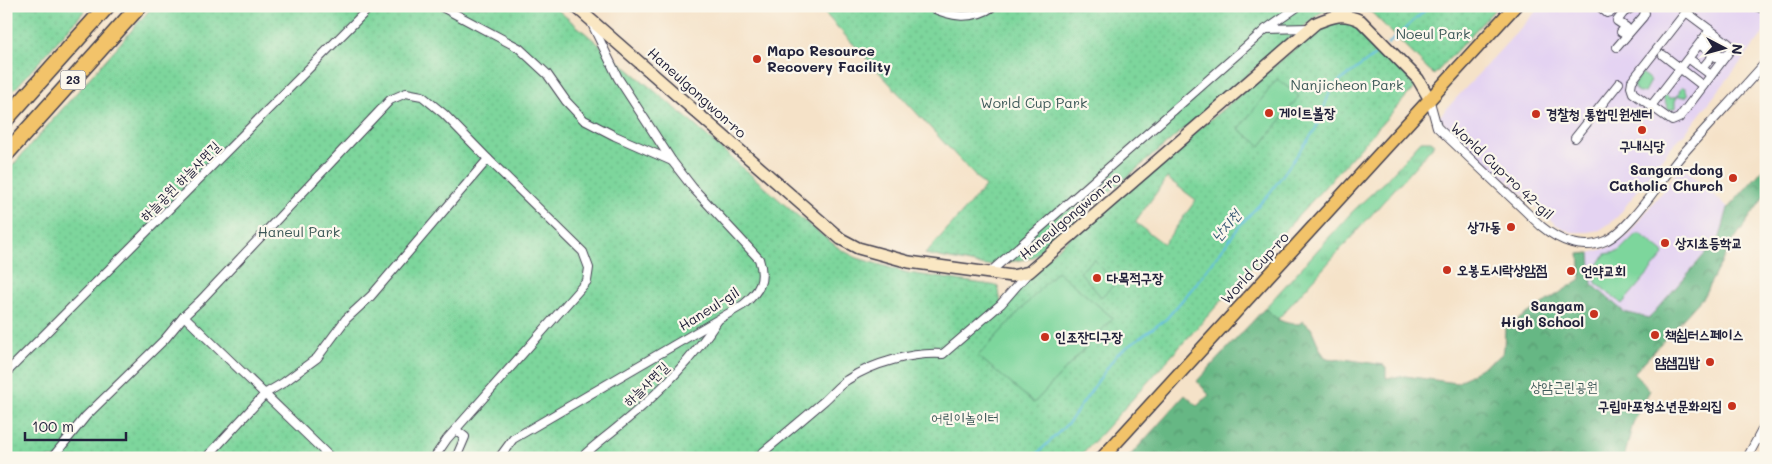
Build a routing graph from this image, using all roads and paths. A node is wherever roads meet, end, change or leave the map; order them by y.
1 (107, 6) edge
2 (139, 6) edge
3 (371, 6) edge
4 (440, 6) edge
5 (574, 6) edge
6 (928, 6) edge
7 (994, 6) edge
8 (1299, 6) edge
9 (1515, 6) edge
10 (1599, 6) edge
11 (1636, 6) edge
12 (1642, 6) edge
13 (1756, 6) edge
14 (1766, 7) edge
15 (1620, 8) edge
16 (590, 20) junction
17 (1309, 28) junction
18 (1266, 30) junction
19 (1710, 30) junction
20 (1621, 32) dead end
21 (1617, 46) dead end
22 (1663, 55) dead end
23 (1704, 58) junction
24 (1722, 59) junction
25 (1766, 62) edge
26 (1680, 68) junction
27 (1618, 83) dead end
28 (1703, 86) junction
29 (1429, 98) junction
30 (1651, 106) junction
31 (6, 119) edge
32 (1575, 138) dead end
33 (6, 154) edge
34 (488, 159) junction
35 (672, 161) junction
36 (1029, 272) junction
37 (989, 273) junction
38 (184, 316) junction
39 (719, 319) junction
40 (6, 373) edge
41 (266, 393) junction
42 (1764, 426) edge
43 (456, 430) junction
44 (1766, 446) edge
45 (1748, 456) edge
46 (52, 458) edge
47 (206, 458) edge
48 (331, 458) edge
49 (434, 458) edge
50 (456, 458) edge
51 (499, 458) edge
52 (581, 458) edge
53 (756, 458) edge
54 (1102, 458) edge

1 - 31 highway, 23
2 - 33 highway, 23
3 - 40 street, 하늘공원 하늘사면길
4 - 35 street
5 - 16 street, Haneulgongwon-ro
6 - 7 street
8 - 18 street
9 - 29 main road
10 - 15 street
11 - 15 street
12 - 21 street
13 - 14 street
15 - 20 street
16 - 35 street, Haneul-gil
16 - 37 street, Haneulgongwon-ro
17 - 18 street
17 - 29 street, Haneulgongwon-ro
17 - 36 street, Haneulgongwon-ro
18 - 37 street
19 - 23 street
19 - 24 street
19 - 30 street
22 - 26 street
23 - 24 street
23 - 24 street
23 - 26 street
23 - 28 street
25 - 29 street, World Cup-ro 42-gil
26 - 28 street
26 - 30 street
27 - 32 street
28 - 30 street
29 - 54 main road, World Cup-ro
34 - 38 street
34 - 41 street
34 - 43 street
35 - 39 street, Haneul-gil
36 - 37 street, Haneulgongwon-ro
36 - 53 street
38 - 41 street
38 - 46 street
39 - 51 street, Haneul-gil
39 - 52 street, 하늘사면길
41 - 47 street
41 - 48 street
42 - 44 street
42 - 45 street
43 - 49 street
43 - 50 street
44 - 45 street

